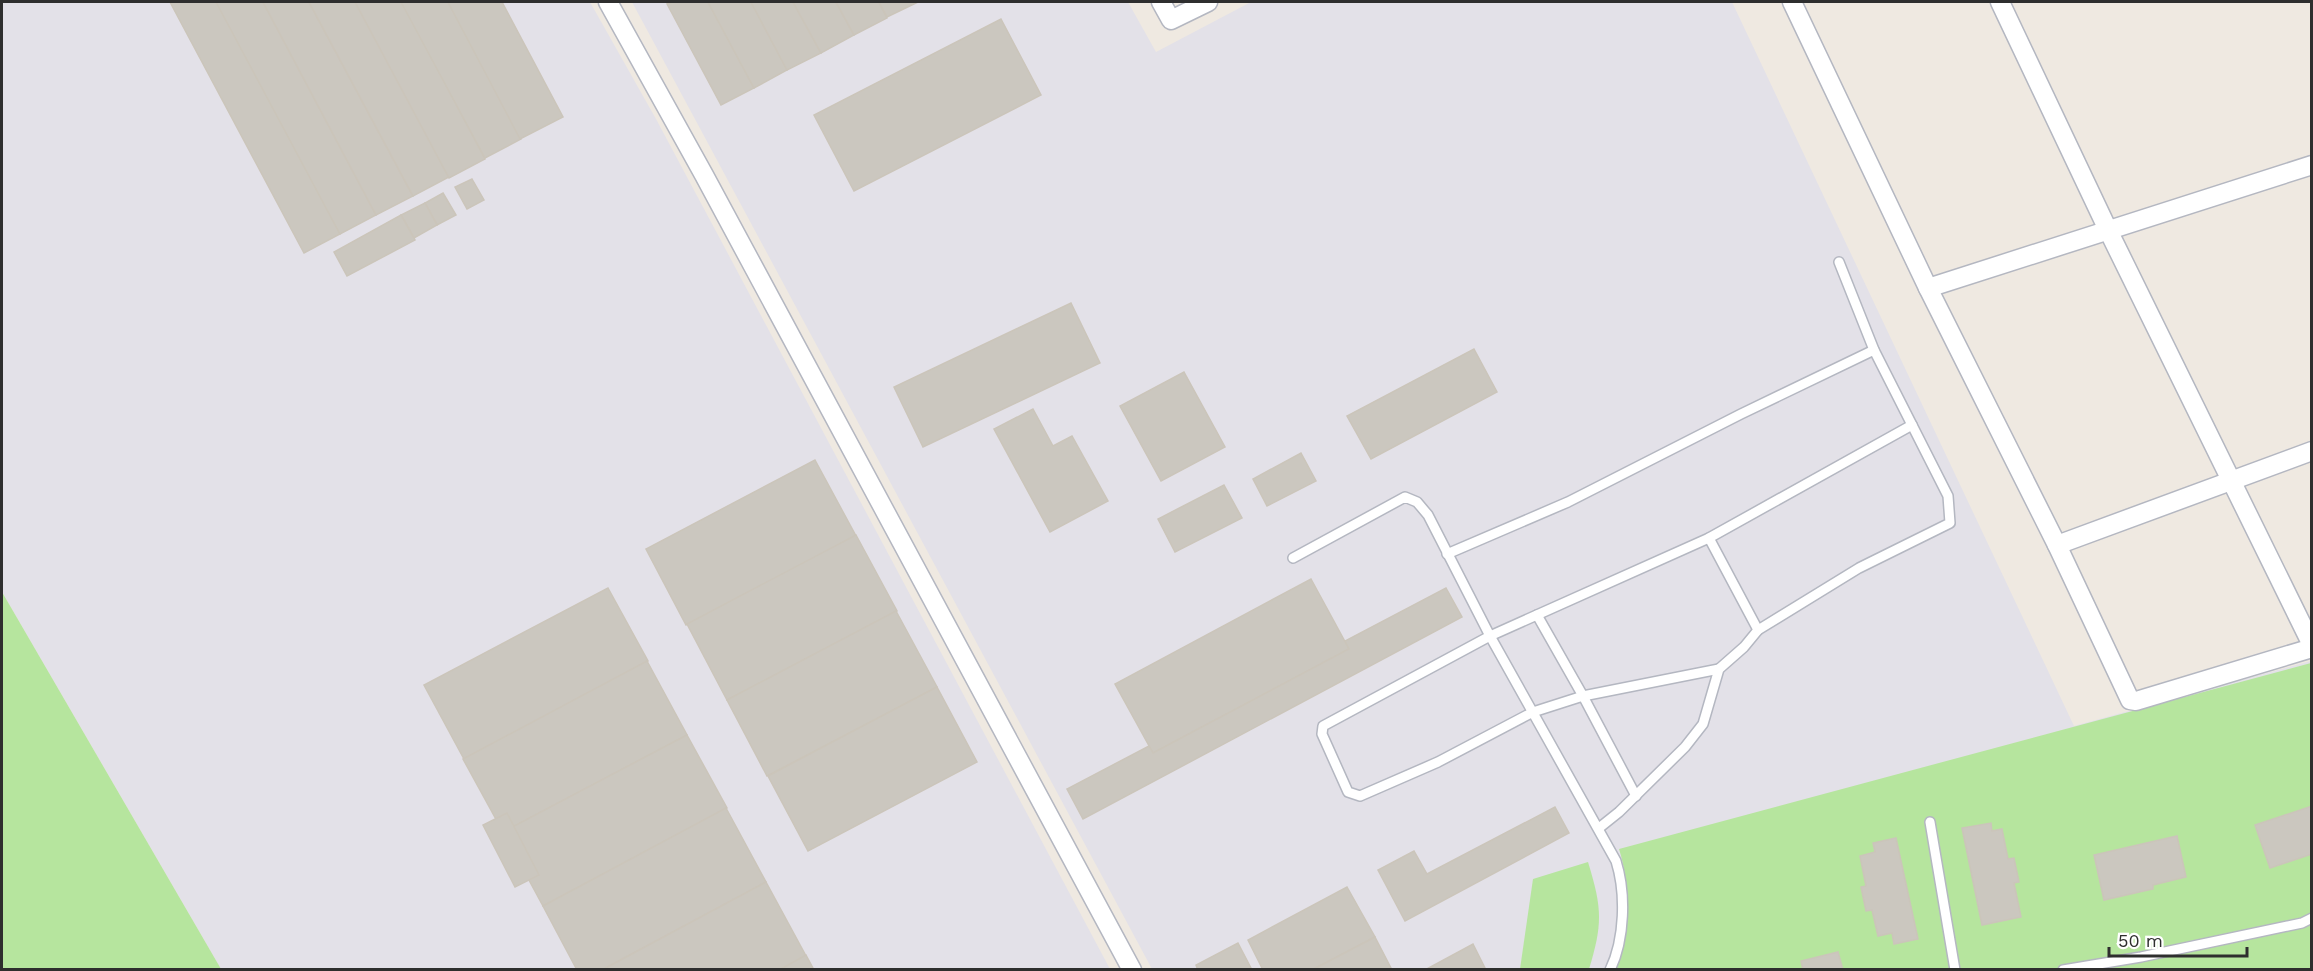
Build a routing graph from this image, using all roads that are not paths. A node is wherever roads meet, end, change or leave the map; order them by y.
1 (608, 2) edge
2 (1161, 2) edge
3 (1208, 2) edge
4 (1792, 2) edge
5 (2000, 2) edge
6 (2312, 165) edge
7 (2108, 230) junction
8 (1839, 262) dead end
9 (1928, 288) junction
10 (1874, 351) junction
11 (1912, 425) junction
12 (2312, 451) edge
13 (2230, 481) junction
14 (1709, 538) junction
15 (2057, 545) junction
16 (1447, 554) junction
17 (1293, 558) dead end
18 (1537, 615) junction
19 (1758, 630) junction
20 (1490, 636) junction
21 (2312, 646) edge
22 (1719, 669) junction
23 (1583, 696) junction
24 (1533, 712) junction
25 (1636, 796) junction
26 (1930, 822) dead end
27 (1599, 828) junction
28 (2312, 918) edge
29 (1132, 969) edge
30 (1610, 969) edge
31 (1955, 969) edge
32 (2063, 969) edge

1 - 29 street
2 - 3 street
4 - 9 street
5 - 7 street
6 - 7 street
7 - 9 street
7 - 13 street
8 - 10 lane
9 - 15 street
10 - 11 lane
10 - 16 lane
11 - 14 lane
11 - 19 lane
12 - 13 street
13 - 15 street
13 - 21 street
14 - 18 lane
14 - 19 lane
15 - 21 street
16 - 17 lane
16 - 20 lane
18 - 20 lane
18 - 23 lane
19 - 22 lane
20 - 24 lane
20 - 24 lane
22 - 23 lane
22 - 25 lane
23 - 24 lane
23 - 25 lane
24 - 27 lane
25 - 27 lane
26 - 31 lane
27 - 30 lane
28 - 32 lane

